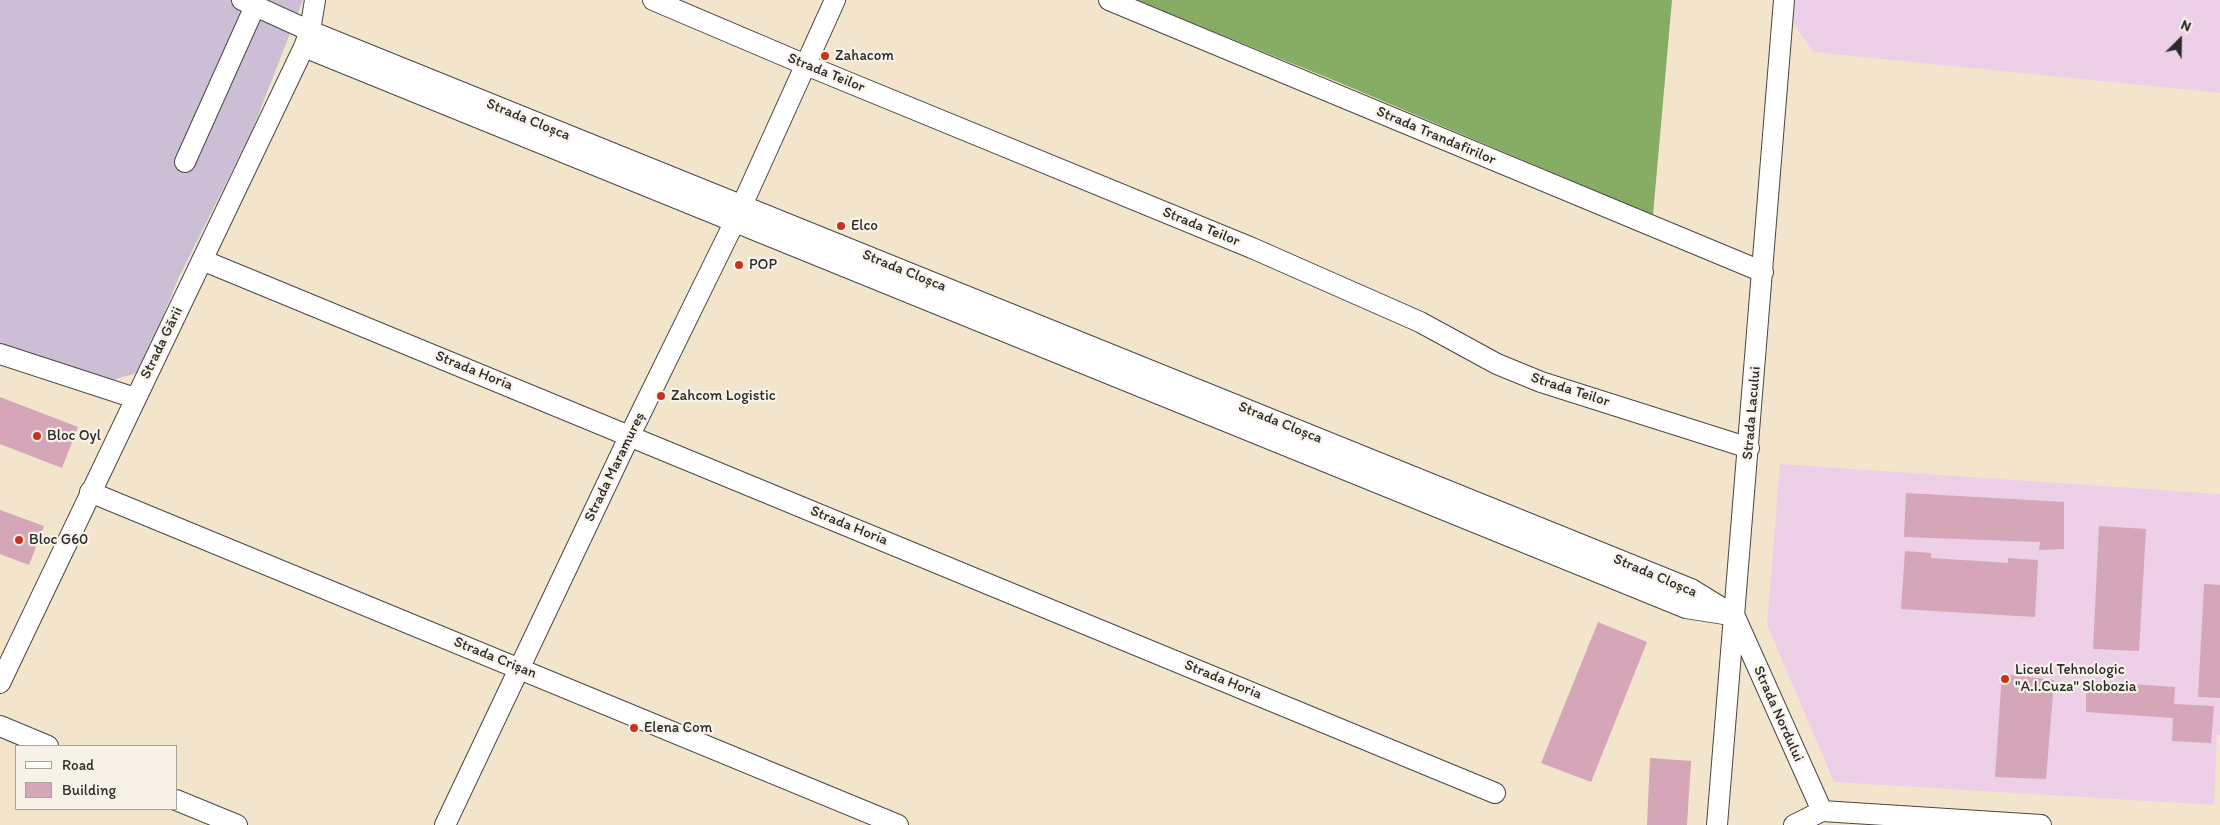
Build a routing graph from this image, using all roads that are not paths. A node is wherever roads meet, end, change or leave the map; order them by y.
1 (315, 0) edge
2 (653, 0) edge
3 (834, 0) edge
4 (1109, 0) edge
5 (1784, 0) edge
6 (248, 3) edge
7 (307, 39) junction
8 (806, 65) junction
9 (186, 162) dead end
10 (737, 214) junction
11 (202, 260) junction
12 (1763, 272) junction
13 (0, 354) edge
14 (135, 398) junction
15 (630, 435) junction
16 (1749, 448) junction
17 (90, 492) junction
18 (1735, 616) junction
19 (519, 668) junction
20 (0, 683) edge
21 (0, 726) edge
22 (46, 745) edge
23 (1494, 793) dead end
24 (178, 801) edge
25 (1822, 811) junction
26 (238, 825) edge
27 (445, 825) edge
28 (898, 825) edge
29 (1717, 825) edge
30 (1794, 825) edge
31 (2041, 825) edge

1 - 7 street, Strada Gării
2 - 8 street, Strada Teilor
3 - 8 street, Strada Maramureș
4 - 12 street, Strada Trandafirilor
5 - 12 street, Strada Lacului
6 - 7 street, Strada Cloșca
6 - 9 street
7 - 10 street, Strada Cloșca
7 - 11 street, Strada Gării
8 - 10 street, Strada Maramureș
8 - 16 street, Strada Teilor
10 - 15 street, Strada Maramureș
10 - 18 street, Strada Cloșca
11 - 14 street, Strada Gării
11 - 15 street, Strada Horia
12 - 16 street, Strada Lacului
13 - 14 street
14 - 17 street, Strada Gării
15 - 19 street, Strada Maramureș
15 - 23 street, Strada Horia
16 - 18 street, Strada Lacului
17 - 19 street, Strada Crișan
17 - 20 street, Strada Gării
18 - 25 street, Strada Nordului
18 - 29 street, Strada Lacului
19 - 27 street, Strada Maramureș
19 - 28 street, Strada Crișan
21 - 22 street
24 - 26 street
25 - 30 street
25 - 31 street

